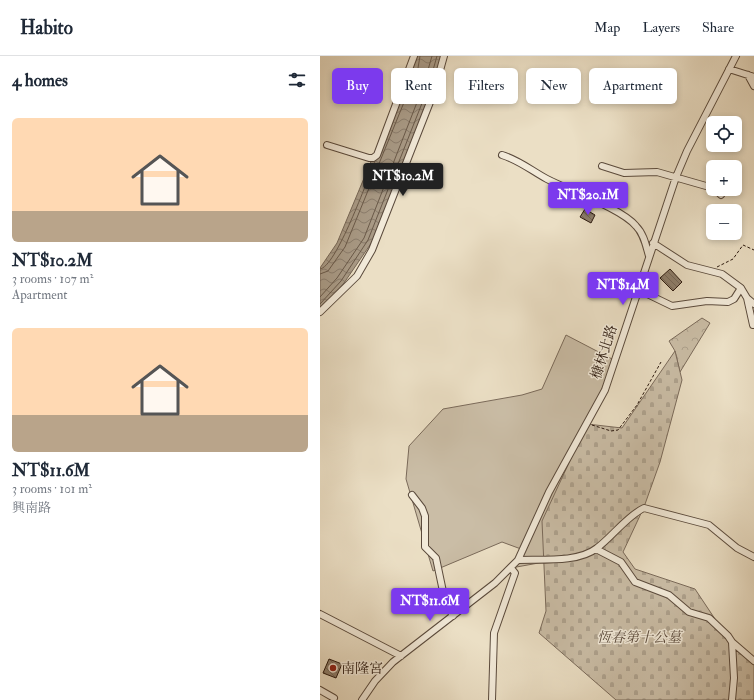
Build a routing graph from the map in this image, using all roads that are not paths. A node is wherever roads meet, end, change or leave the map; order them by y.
1 (414, 56) edge
2 (444, 56) edge
3 (736, 56) edge
4 (730, 69) junction
5 (751, 76) edge
6 (754, 86) edge
7 (327, 144) dead end
8 (502, 155) dead end
9 (602, 166) dead end
10 (676, 177) junction
11 (706, 186) edge
12 (653, 243) junction
13 (649, 256) junction
14 (741, 288) junction
15 (637, 289) junction
16 (748, 298) junction
17 (754, 304) edge
18 (320, 312) edge
19 (753, 326) edge
20 (412, 495) dead end
21 (596, 549) junction
22 (754, 557) edge
23 (518, 560) junction
24 (511, 568) junction
25 (320, 614) edge
26 (453, 616) junction
27 (732, 642) junction
28 (401, 656) junction
29 (754, 662) edge
30 (320, 690) edge
31 (733, 697) edge
32 (334, 698) dead end
33 (362, 700) edge
34 (492, 700) edge

1 - 7 street
2 - 18 street
3 - 4 street, 槺林北路
4 - 5 street
4 - 10 street, 槺林北路
5 - 6 street
8 - 13 street
9 - 10 street
10 - 11 street
10 - 12 street, 槺林北路
12 - 13 street, 槺林北路
12 - 14 street
13 - 15 street, 槺林北路
14 - 15 street
14 - 16 street
15 - 23 street, 槺林北路
16 - 17 street
16 - 19 street
20 - 26 street
21 - 22 street
21 - 23 street
21 - 27 street
23 - 24 street, 槺林北路
24 - 26 street, 槺林北路
24 - 34 street
25 - 28 street
26 - 28 street, 槺林北路
27 - 29 street
27 - 31 street
28 - 33 street, 槺林北路
30 - 32 street

